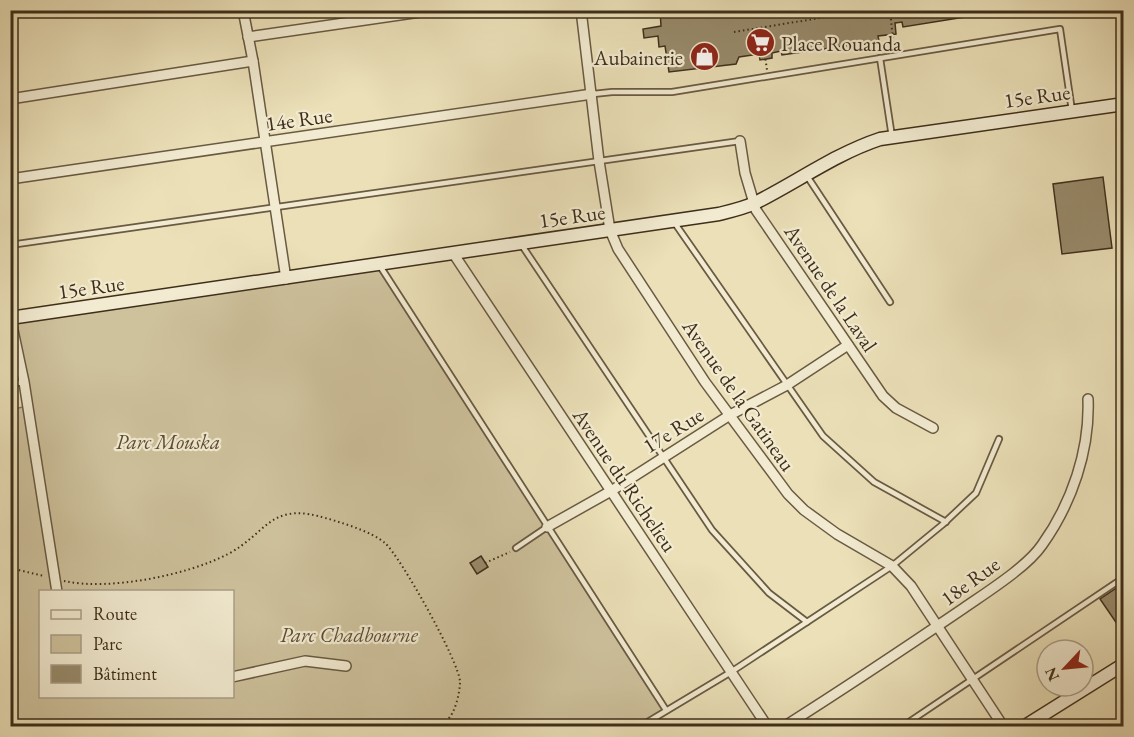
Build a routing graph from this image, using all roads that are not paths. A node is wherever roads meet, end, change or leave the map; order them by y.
1 (243, 10) edge
2 (435, 10) edge
3 (581, 10) edge
4 (248, 37) junction
5 (880, 58) junction
6 (253, 61) junction
7 (592, 94) junction
8 (10, 99) edge
9 (1124, 104) edge
10 (1072, 111) junction
11 (892, 137) junction
12 (740, 141) joint
13 (265, 142) junction
14 (599, 161) junction
15 (806, 174) junction
16 (10, 179) edge
17 (753, 204) junction
18 (275, 207) junction
19 (673, 221) junction
20 (610, 230) junction
21 (520, 243) junction
22 (10, 245) edge
23 (453, 254) junction
24 (379, 265) junction
25 (286, 279) junction
26 (890, 302) dead end
27 (11, 317) edge
28 (848, 345) junction
29 (24, 382) junction
30 (10, 384) edge
31 (787, 385) junction
32 (1088, 399) dead end
33 (730, 415) junction
34 (933, 428) dead end
35 (999, 439) dead end
36 (663, 456) junction
37 (611, 491) junction
38 (946, 522) junction
39 (547, 527) junction
40 (516, 548) dead end
41 (891, 566) junction
42 (1123, 578) edge
43 (57, 590) edge
44 (807, 622) junction
45 (939, 626) junction
46 (1124, 663) edge
47 (346, 666) dead end
48 (731, 672) junction
49 (234, 677) edge
50 (974, 680) junction
51 (666, 710) junction
52 (641, 726) edge
53 (767, 726) edge
54 (785, 726) edge
55 (903, 726) edge
56 (1003, 726) edge
57 (1025, 726) edge

1 - 4 street
2 - 4 street
3 - 7 street, Avenue de la Gatineau
4 - 6 street
5 - 7 lane
5 - 10 lane
5 - 11 lane
6 - 8 street
6 - 13 street
7 - 13 street, 14e Rue
7 - 14 street, Avenue de la Gatineau
9 - 10 street, 15e Rue
10 - 11 street, 15e Rue
11 - 15 street, 15e Rue
12 - 14 lane
12 - 17 street, Avenue de la Laval
13 - 16 street, 14e Rue
13 - 18 street
14 - 18 lane
14 - 20 street, Avenue de la Gatineau
15 - 17 street, 15e Rue
15 - 26 lane
17 - 19 street, 15e Rue
17 - 28 street, Avenue de la Laval
18 - 22 lane
18 - 25 street
19 - 20 street, 15e Rue
19 - 31 lane
20 - 21 street, 15e Rue
20 - 33 street, Avenue de la Gatineau
21 - 23 street, 15e Rue
21 - 36 lane
23 - 24 street, 15e Rue
23 - 37 street, Avenue du Richelieu
24 - 25 street, 15e Rue
24 - 39 lane
25 - 27 street, 15e Rue
27 - 29 street
28 - 31 street, 17e Rue
28 - 34 street, Avenue de la Laval
29 - 30 lane
29 - 43 street
31 - 33 street, 17e Rue
31 - 38 lane
32 - 45 street, 18e Rue
33 - 36 street, 17e Rue
33 - 41 street, Avenue de la Gatineau
35 - 38 lane
36 - 37 street, 17e Rue
36 - 44 lane
37 - 39 street, 17e Rue
37 - 48 street, Avenue du Richelieu
38 - 41 lane
39 - 40 lane
39 - 51 lane
41 - 44 lane
41 - 45 street, Avenue de la Gatineau
42 - 50 lane
44 - 48 lane
45 - 50 street, Avenue de la Gatineau
45 - 54 street, 18e Rue
46 - 57 street
47 - 49 street
48 - 51 lane
48 - 53 street, Avenue du Richelieu
50 - 55 lane
50 - 56 street, Avenue de la Gatineau
51 - 52 lane

